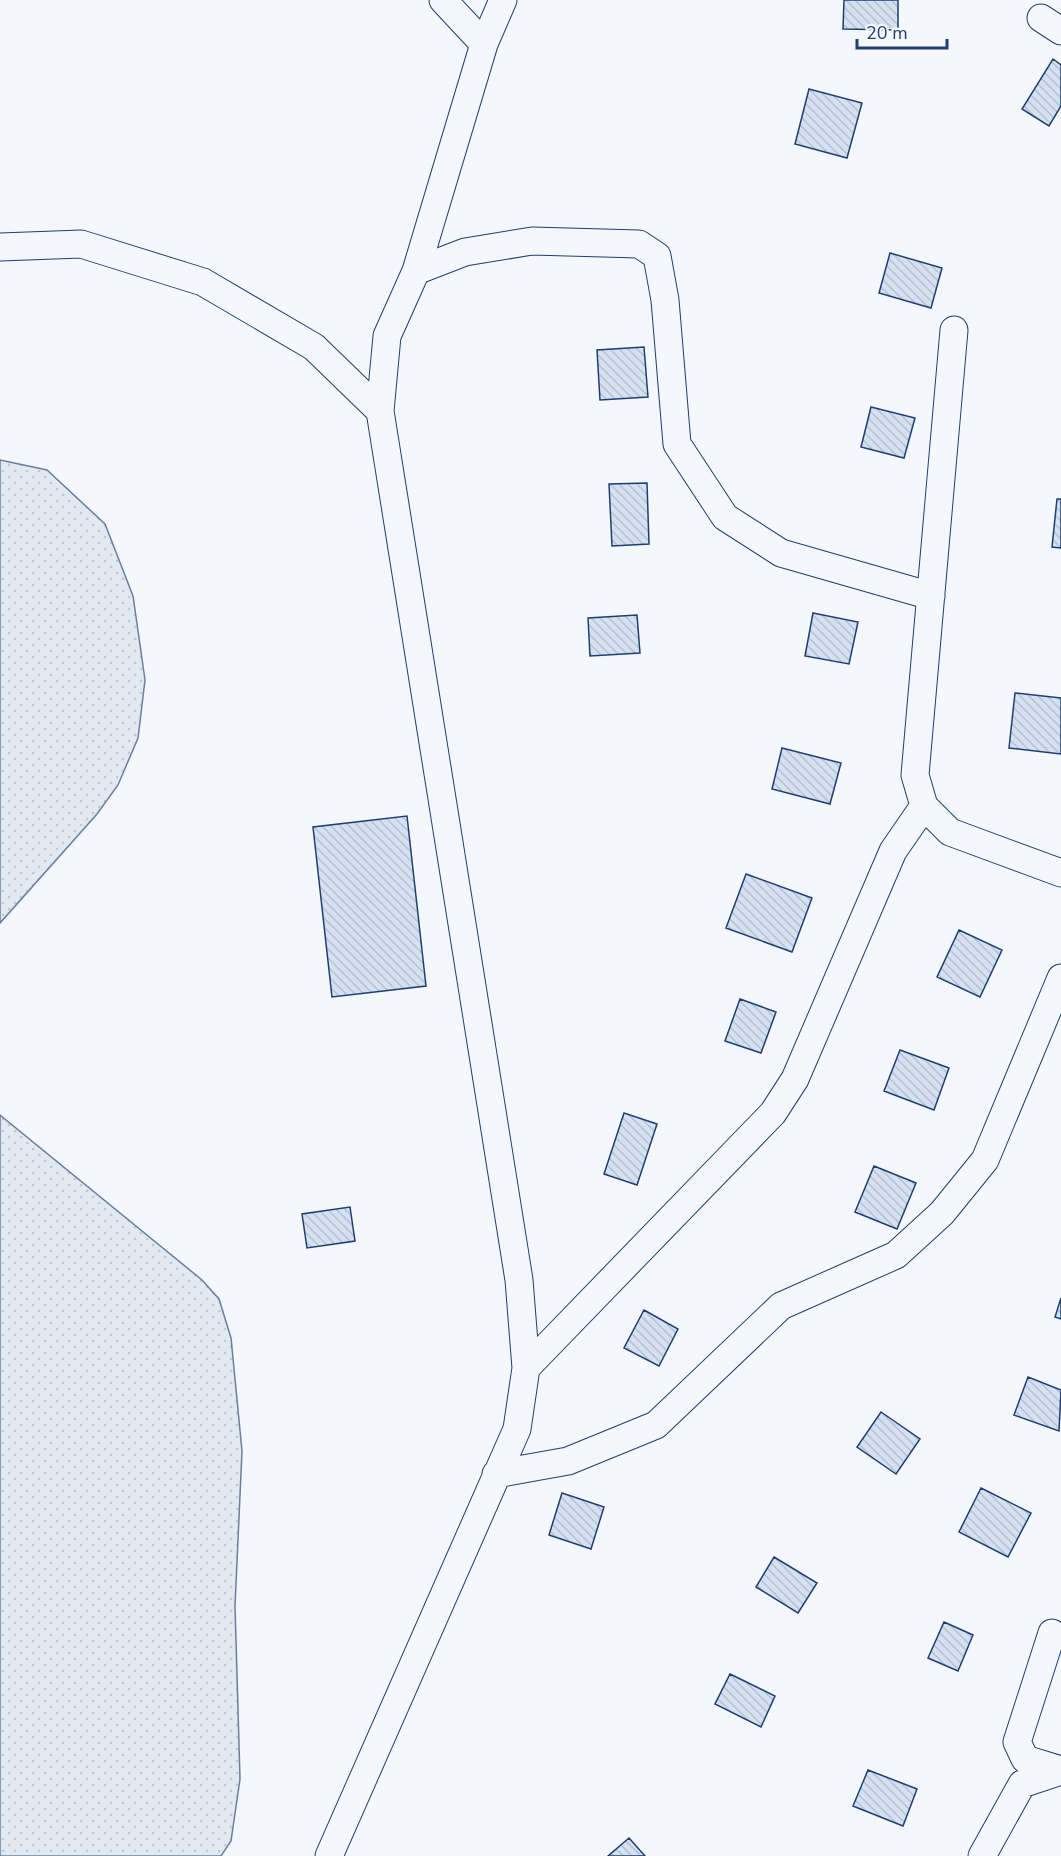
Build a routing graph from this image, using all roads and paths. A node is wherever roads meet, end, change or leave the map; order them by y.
1 (443, 0) edge
2 (503, 0) edge
3 (484, 44) junction
4 (0, 247) edge
5 (416, 272) junction
6 (954, 330) dead end
7 (380, 411) junction
8 (931, 596) junction
9 (924, 806) junction
10 (1061, 873) edge
11 (1061, 978) edge
12 (526, 1368) junction
13 (496, 1474) junction
14 (1052, 1633) dead end
15 (1061, 1771) edge
16 (329, 1856) edge
17 (982, 1856) edge

1 - 3 street
2 - 3 street
3 - 5 street
4 - 7 street
5 - 7 street
5 - 8 street
6 - 8 street
7 - 12 street
8 - 9 street
9 - 10 street
9 - 12 street
11 - 13 street
12 - 13 street
13 - 16 street
14 - 15 street
15 - 17 street

